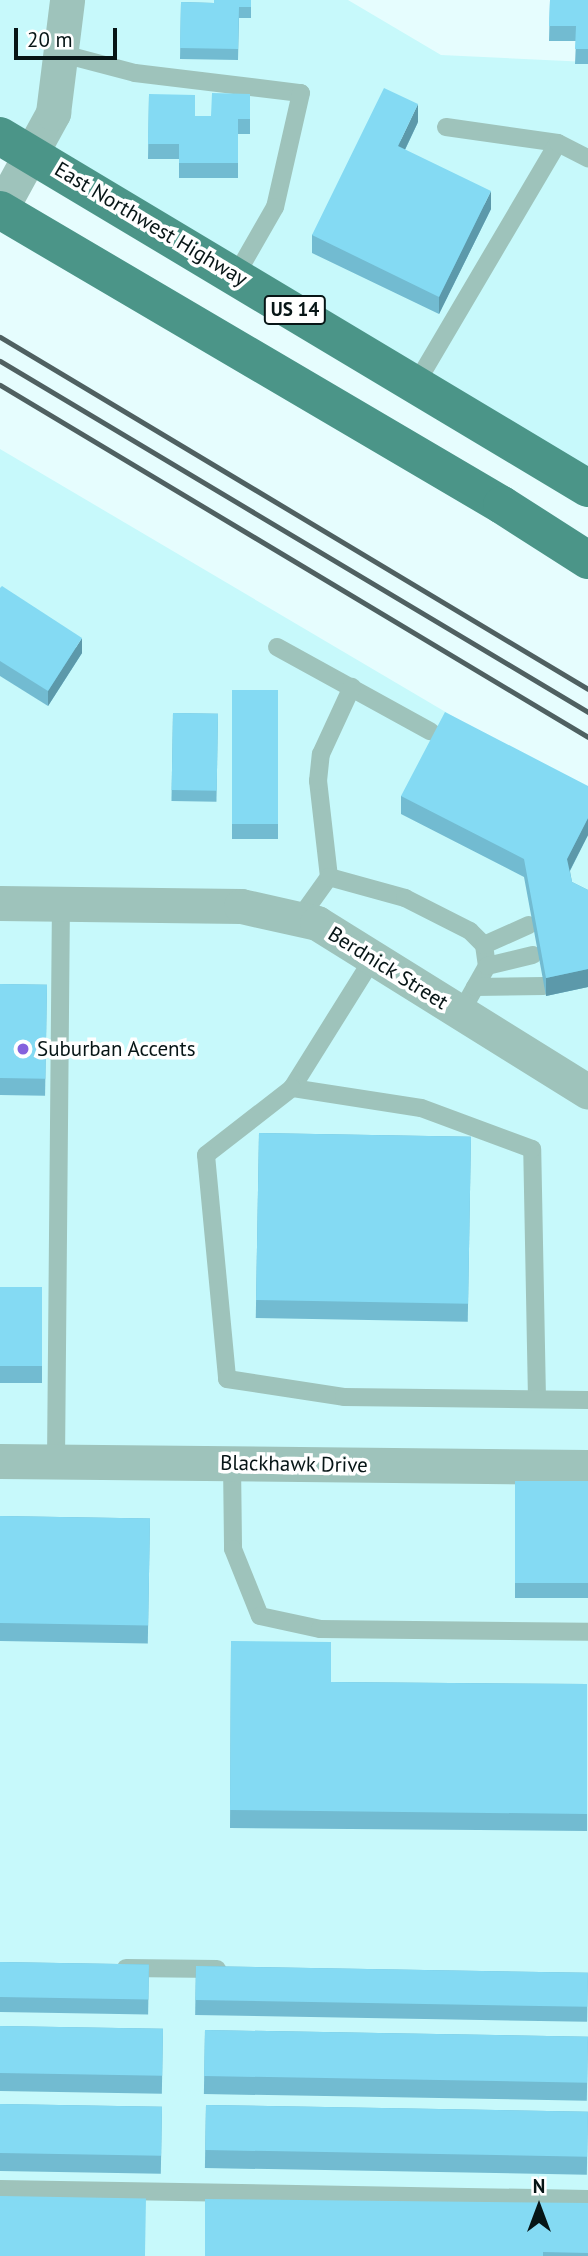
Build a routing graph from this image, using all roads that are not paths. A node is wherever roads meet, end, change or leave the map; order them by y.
1 (67, 0) edge
2 (62, 54) junction
3 (446, 127) dead end
4 (558, 143) junction
5 (16, 145) edge
6 (588, 158) edge
7 (0, 210) edge
8 (236, 275) junction
9 (417, 382) junction
10 (531, 450) junction
11 (588, 467) edge
12 (588, 488) edge
13 (588, 560) edge
14 (277, 648) dead end
15 (352, 687) junction
16 (430, 731) dead end
17 (329, 877) junction
18 (0, 902) edge
19 (61, 903) junction
20 (299, 919) junction
21 (530, 925) edge
22 (484, 945) junction
23 (533, 955) dead end
24 (372, 960) junction
25 (487, 966) junction
26 (544, 986) edge
27 (468, 1000) junction
28 (292, 1088) junction
29 (588, 1092) edge
30 (537, 1399) junction
31 (588, 1400) edge
32 (0, 1461) edge
33 (56, 1461) junction
34 (232, 1463) junction
35 (588, 1467) edge
36 (588, 1632) edge
37 (109, 1968) edge
38 (232, 1969) edge
39 (0, 2189) edge
40 (588, 2199) edge

1 - 2 street
2 - 5 street
2 - 8 lane
3 - 4 lane
4 - 6 lane
4 - 9 lane
5 - 7 street
5 - 8 main road, East Northwest Highway / US 14
7 - 13 main road
8 - 9 main road, East Northwest Highway / US 14
9 - 10 main road, East Northwest Highway / US 14
10 - 11 main road
10 - 12 main road, East Northwest Highway / US 14
14 - 15 lane
15 - 16 lane
15 - 17 lane
17 - 20 lane
17 - 22 lane
18 - 19 street, Berdnick Street
19 - 20 street, Berdnick Street
19 - 33 lane
20 - 24 street, Berdnick Street
21 - 22 lane
22 - 25 lane
23 - 25 lane
24 - 27 street, Berdnick Street
24 - 28 lane
25 - 27 lane
26 - 27 lane
27 - 29 street, Berdnick Street
28 - 30 lane
28 - 30 lane
30 - 31 lane
32 - 33 street, Blackhawk Drive
33 - 34 street, Blackhawk Drive
34 - 35 street, Blackhawk Drive
34 - 36 lane
37 - 38 lane
39 - 40 lane

